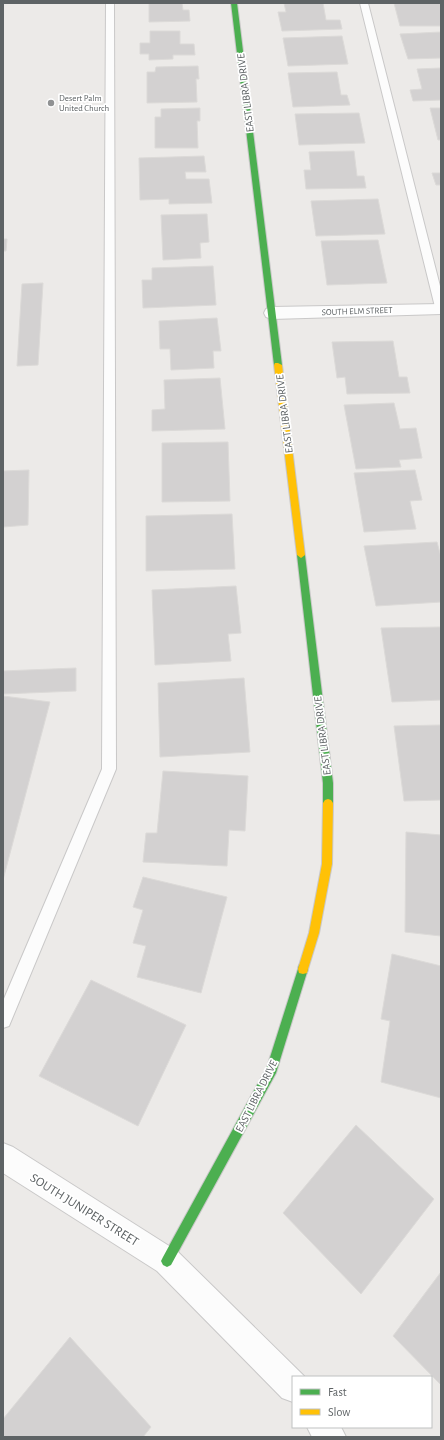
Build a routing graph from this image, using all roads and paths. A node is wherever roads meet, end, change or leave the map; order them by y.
1 (110, 3) edge
2 (234, 3) edge
3 (364, 3) edge
4 (441, 310) edge
5 (272, 313) junction
6 (3, 1020) edge
7 (3, 1157) edge
8 (167, 1260) junction
9 (292, 1386) edge
10 (324, 1428) edge
11 (330, 1437) edge

1 - 6 lane
2 - 5 street, EAST LIBRA DRIVE
3 - 4 lane
4 - 5 street, SOUTH ELM STREET
5 - 8 street, EAST LIBRA DRIVE
7 - 8 street, SOUTH JUNIPER STREET
8 - 9 street
10 - 11 street

